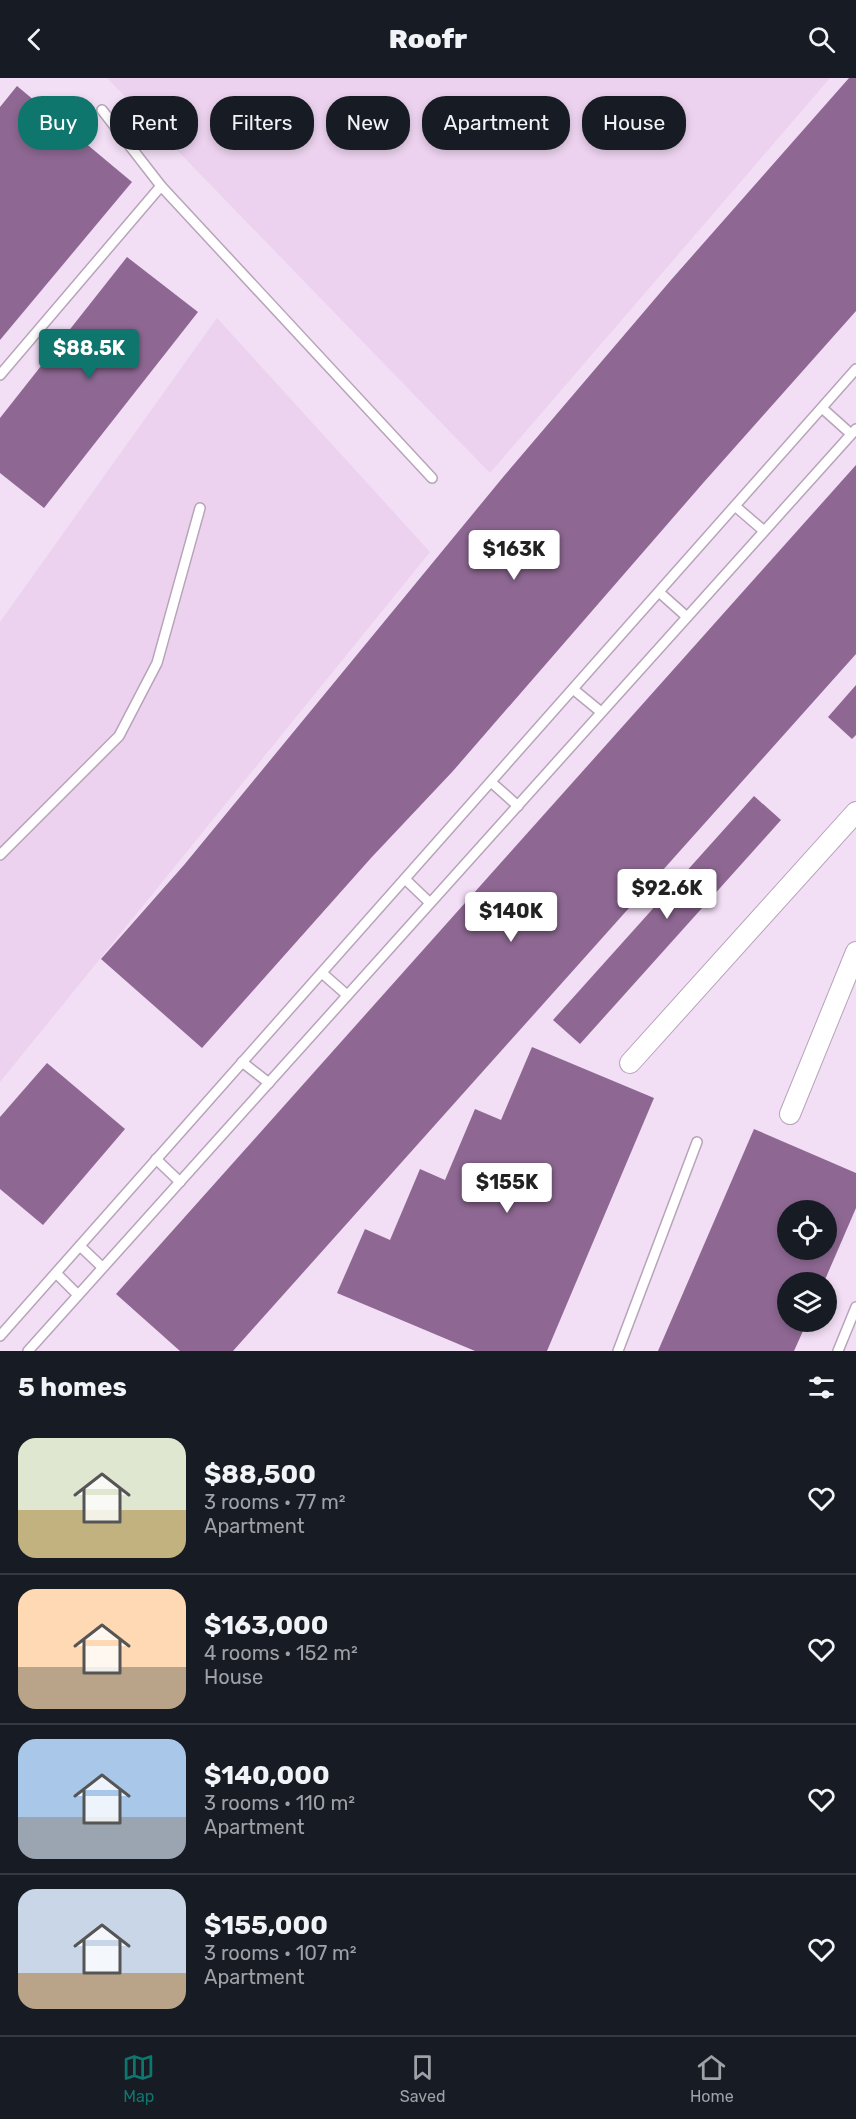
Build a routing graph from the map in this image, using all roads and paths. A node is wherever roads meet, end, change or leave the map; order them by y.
1 (102, 110) dead end
2 (161, 186) junction
3 (856, 369) edge
4 (0, 375) edge
5 (822, 408) junction
6 (854, 431) edge
7 (432, 478) dead end
8 (735, 506) junction
9 (200, 508) dead end
10 (764, 531) junction
11 (659, 592) junction
12 (687, 617) junction
13 (573, 688) junction
14 (601, 712) junction
15 (491, 782) junction
16 (518, 806) junction
17 (856, 812) edge
18 (0, 855) edge
19 (405, 879) junction
20 (430, 903) junction
21 (856, 952) edge
22 (322, 973) junction
23 (347, 995) junction
24 (242, 1062) junction
25 (630, 1063) dead end
26 (269, 1083) junction
27 (790, 1114) dead end
28 (697, 1142) dead end
29 (156, 1159) junction
30 (180, 1182) junction
31 (80, 1246) junction
32 (102, 1267) junction
33 (56, 1273) junction
34 (78, 1295) junction
35 (856, 1307) edge
36 (0, 1336) edge
37 (28, 1351) edge
38 (618, 1351) edge
39 (838, 1351) edge

1 - 2 lane
2 - 4 lane
2 - 7 lane
3 - 5 lane
5 - 6 lane
5 - 8 lane
6 - 10 lane
8 - 10 lane
8 - 11 lane
9 - 18 lane
10 - 12 lane
11 - 12 lane
11 - 13 lane
12 - 14 lane
13 - 14 lane
13 - 15 lane
14 - 16 lane
15 - 16 lane
15 - 19 lane
16 - 20 lane
17 - 25 street
19 - 20 lane
19 - 22 lane
20 - 23 lane
21 - 27 street
22 - 23 lane
22 - 24 lane
23 - 26 lane
24 - 26 lane
24 - 29 lane
26 - 30 lane
28 - 38 lane
29 - 30 lane
29 - 31 lane
30 - 32 lane
31 - 32 lane
31 - 33 lane
32 - 34 lane
33 - 34 lane
33 - 36 lane
34 - 37 lane
35 - 39 lane

